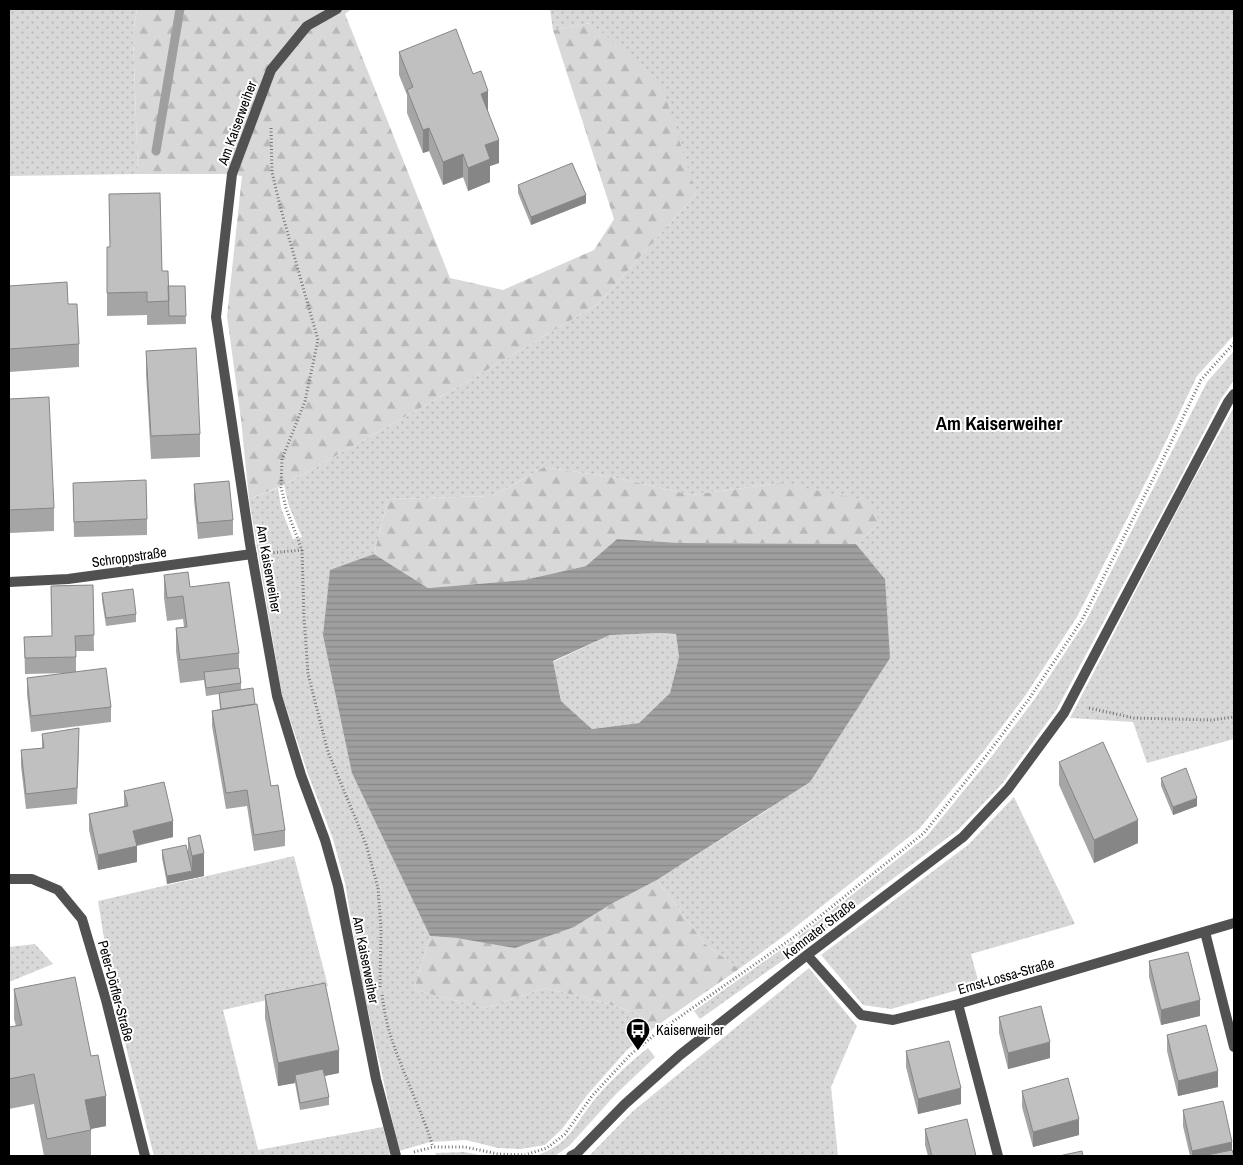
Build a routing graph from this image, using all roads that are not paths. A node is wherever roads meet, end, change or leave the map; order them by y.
1 (337, 9) edge
2 (1234, 394) edge
3 (252, 554) junction
4 (9, 582) edge
5 (9, 879) edge
6 (1234, 923) edge
7 (1205, 932) junction
8 (807, 955) junction
9 (958, 1004) junction
10 (1234, 1047) edge
11 (574, 1155) edge
12 (145, 1156) edge
13 (396, 1156) edge
14 (998, 1156) edge

1 - 3 street, Am Kaiserweiher
2 - 8 street, Kemnater Straße
3 - 4 street, Schroppstraße
3 - 13 street, Am Kaiserweiher
5 - 12 street, Peter-Dörfler-Straße
6 - 7 street, Ernst-Lossa-Straße
7 - 9 street, Ernst-Lossa-Straße
7 - 10 street
8 - 9 street, Ernst-Lossa-Straße
8 - 11 street, Kemnater Straße
9 - 14 street

